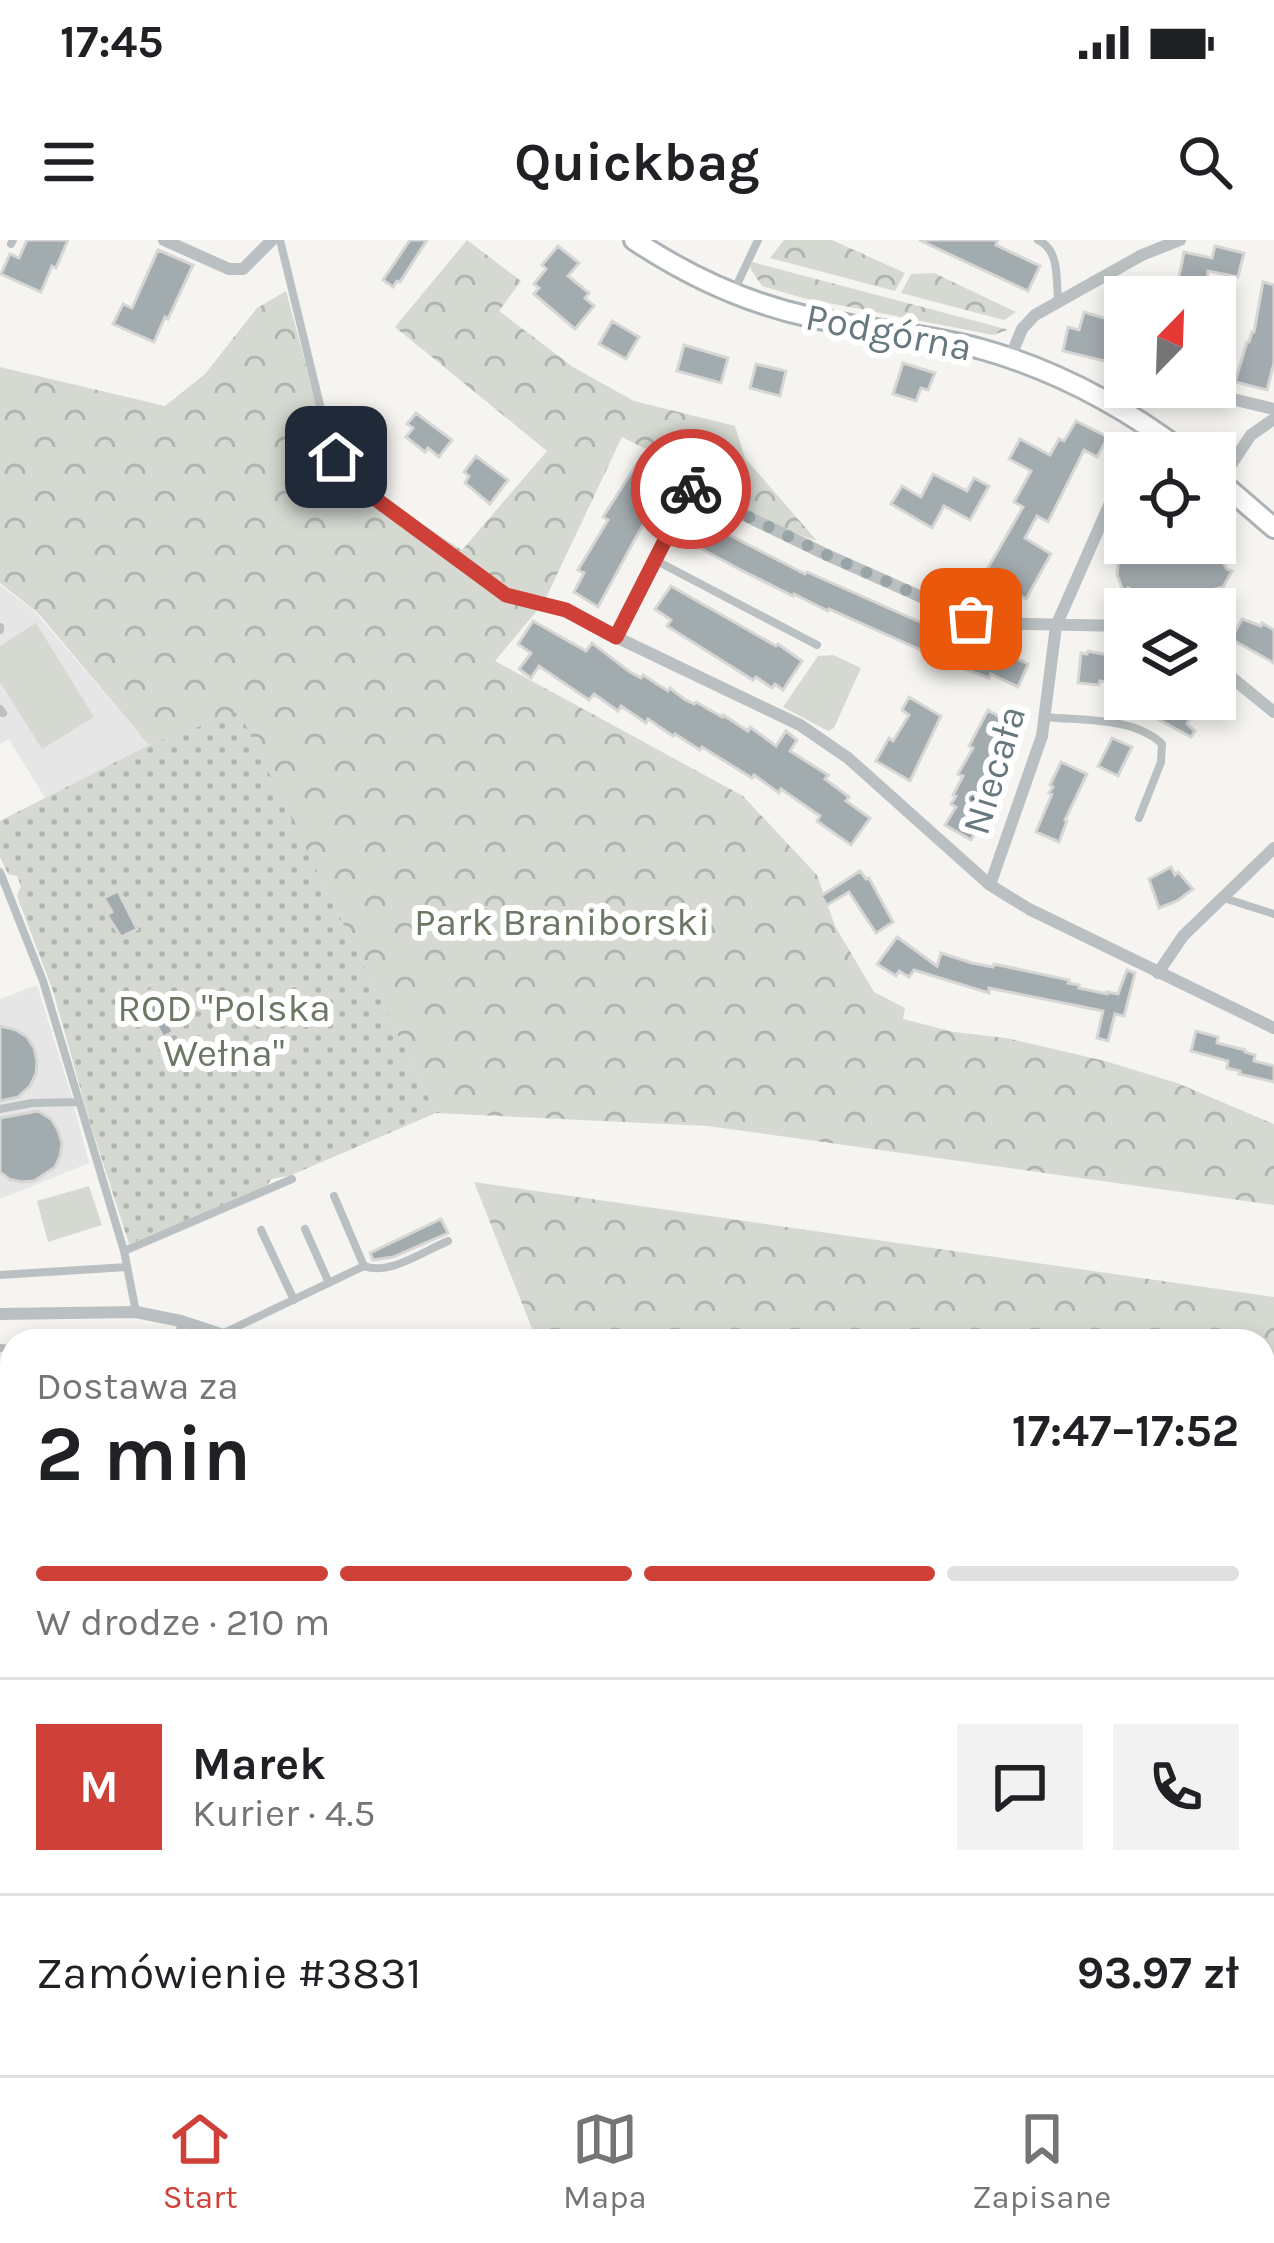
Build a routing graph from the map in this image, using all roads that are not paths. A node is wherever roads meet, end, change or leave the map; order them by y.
1 (164, 240) edge
2 (276, 240) edge
3 (634, 240) edge
4 (758, 240) edge
5 (1038, 240) edge
6 (1173, 241) edge
7 (734, 293) junction
8 (1058, 300) junction
9 (1010, 358) junction
10 (1236, 400) edge
11 (1274, 409) edge
12 (1274, 418) edge
13 (1144, 425) junction
14 (1141, 432) edge
15 (1154, 432) edge
16 (1236, 455) edge
17 (1236, 495) edge
18 (1104, 517) edge
19 (1274, 528) edge
20 (655, 560) junction
21 (1104, 624) edge
22 (1056, 626) junction
23 (616, 637) junction
24 (817, 645) dead end
25 (1236, 681) edge
26 (1274, 712) edge
27 (1046, 717) junction
28 (1139, 818) dead end
29 (1274, 848) edge
30 (0, 872) edge
31 (990, 885) junction
32 (1224, 898) junction
33 (1274, 914) edge
34 (1159, 973) junction
35 (1274, 1028) edge
36 (79, 1102) junction
37 (0, 1108) edge
38 (292, 1179) dead end
39 (334, 1196) dead end
40 (304, 1228) dead end
41 (261, 1230) dead end
42 (448, 1240) dead end
43 (124, 1251) junction
44 (364, 1266) junction
45 (127, 1267) junction
46 (0, 1275) edge
47 (329, 1283) junction
48 (294, 1300) junction
49 (136, 1312) junction
50 (0, 1314) edge
51 (181, 1321) junction
52 (180, 1329) edge
53 (207, 1329) edge
54 (233, 1329) edge

1 - 2 street
2 - 23 lane
3 - 7 street, Podgórna
4 - 7 lane
5 - 8 lane
6 - 8 street
7 - 9 street, Podgórna
8 - 9 street
9 - 13 street, Podgórna
10 - 11 street
12 - 16 street
13 - 14 street
13 - 15 street, Podgórna
17 - 19 street
18 - 22 street, Niecała
20 - 22 street
20 - 23 street
20 - 24 lane
21 - 22 street
22 - 27 street, Niecała
23 - 31 street
25 - 26 street
27 - 28 lane
27 - 31 street, Niecała
29 - 32 street
30 - 36 lane
31 - 34 street
32 - 33 lane
32 - 34 street
34 - 35 street
36 - 37 lane
36 - 43 lane
38 - 43 lane
39 - 44 lane
40 - 47 lane
41 - 48 lane
42 - 44 lane
43 - 45 lane
44 - 47 lane
45 - 46 lane
45 - 49 lane
47 - 48 lane
48 - 54 lane
49 - 50 street
49 - 51 street
51 - 52 lane
51 - 53 street

